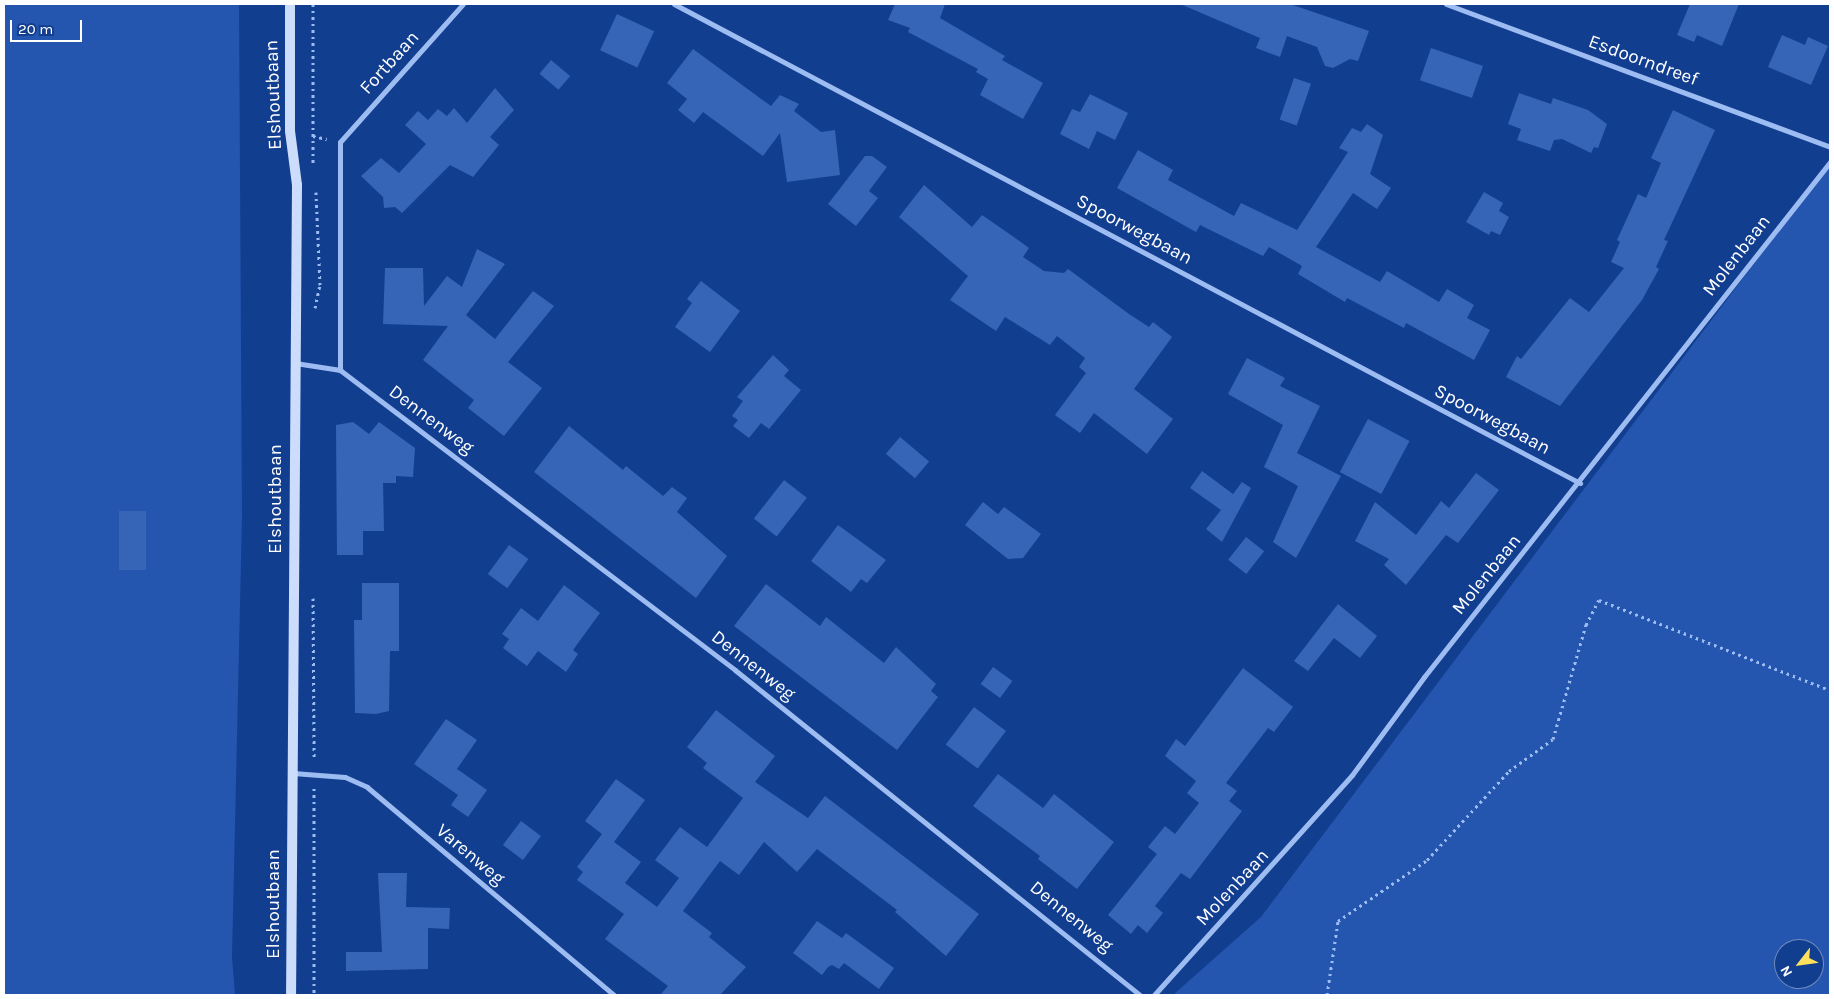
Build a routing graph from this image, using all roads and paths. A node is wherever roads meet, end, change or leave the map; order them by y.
1 (290, 4) edge
2 (463, 4) edge
3 (674, 4) edge
4 (1449, 4) edge
5 (1830, 147) edge
6 (1830, 162) edge
7 (294, 363) junction
8 (340, 370) junction
9 (1580, 483) junction
10 (1830, 690) edge
11 (292, 773) junction
12 (291, 995) edge
13 (614, 995) edge
14 (1140, 995) edge
15 (1154, 995) edge
16 (1327, 995) edge

1 - 7 main road, Elshoutbaan
2 - 8 street, Fortbaan
3 - 9 street, Spoorwegbaan
4 - 5 street, Esdoorndreef
6 - 9 street, Molenbaan
7 - 8 street
7 - 11 main road, Elshoutbaan
8 - 14 street, Dennenweg
9 - 15 street, Molenbaan
10 - 16 path
11 - 12 main road, Elshoutbaan
11 - 13 street, Varenweg

